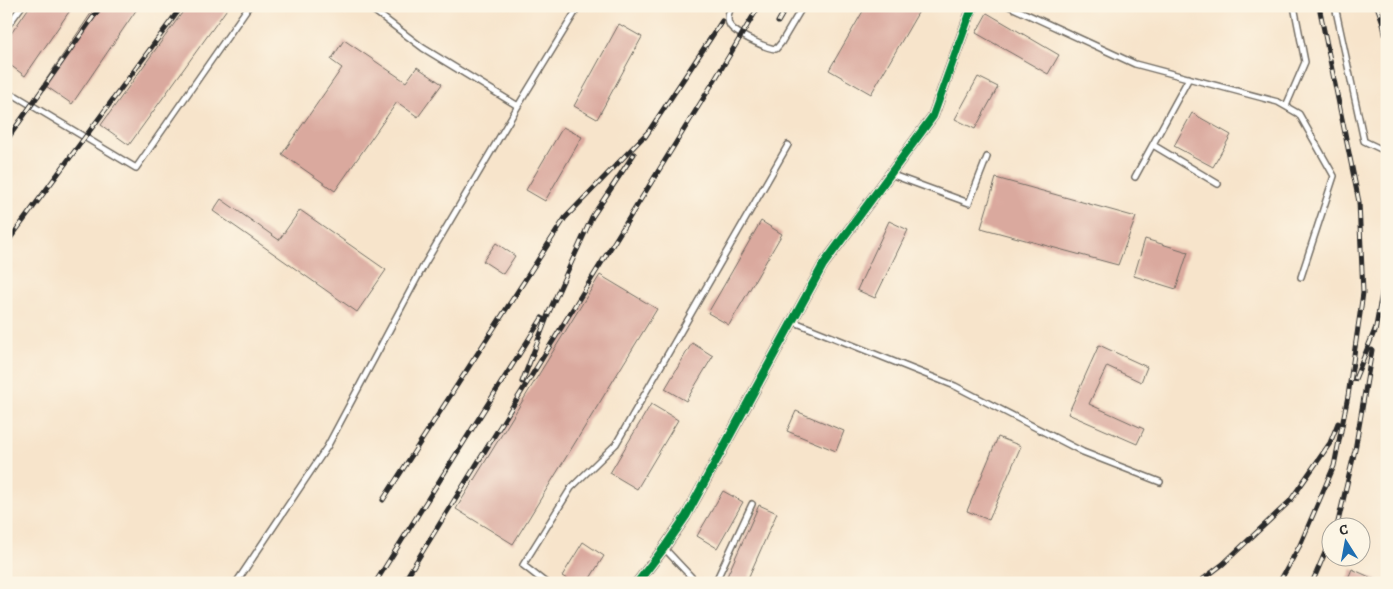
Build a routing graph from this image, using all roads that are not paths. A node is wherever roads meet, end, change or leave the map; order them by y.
1 (22, 6) edge
2 (249, 6) edge
3 (368, 6) edge
4 (579, 6) edge
5 (732, 6) edge
6 (803, 6) edge
7 (1009, 6) edge
8 (1294, 6) edge
9 (1336, 6) edge
10 (972, 7) edge
11 (6, 28) edge
12 (1189, 78) junction
13 (6, 95) edge
14 (518, 106) junction
15 (1286, 106) junction
16 (1153, 144) junction
17 (788, 145) dead end
18 (1387, 152) edge
19 (987, 157) dead end
20 (890, 174) junction
21 (1135, 177) dead end
22 (1218, 184) dead end
23 (1301, 277) dead end
24 (792, 321) junction
25 (1160, 482) dead end
26 (752, 504) dead end
27 (664, 548) junction
28 (539, 580) edge
29 (236, 583) edge
30 (546, 583) edge
31 (637, 583) edge
32 (698, 583) edge
33 (715, 583) edge

1 - 11 lane
2 - 13 lane
3 - 14 lane
4 - 14 lane
5 - 6 lane
7 - 12 lane
8 - 15 lane
9 - 18 lane
10 - 20 street
12 - 15 lane
12 - 16 lane
14 - 29 lane
15 - 23 lane
16 - 21 lane
16 - 22 lane
17 - 28 lane
19 - 20 lane
20 - 24 street
24 - 25 lane
24 - 27 street
26 - 33 lane
27 - 31 street
27 - 32 lane
28 - 30 lane

